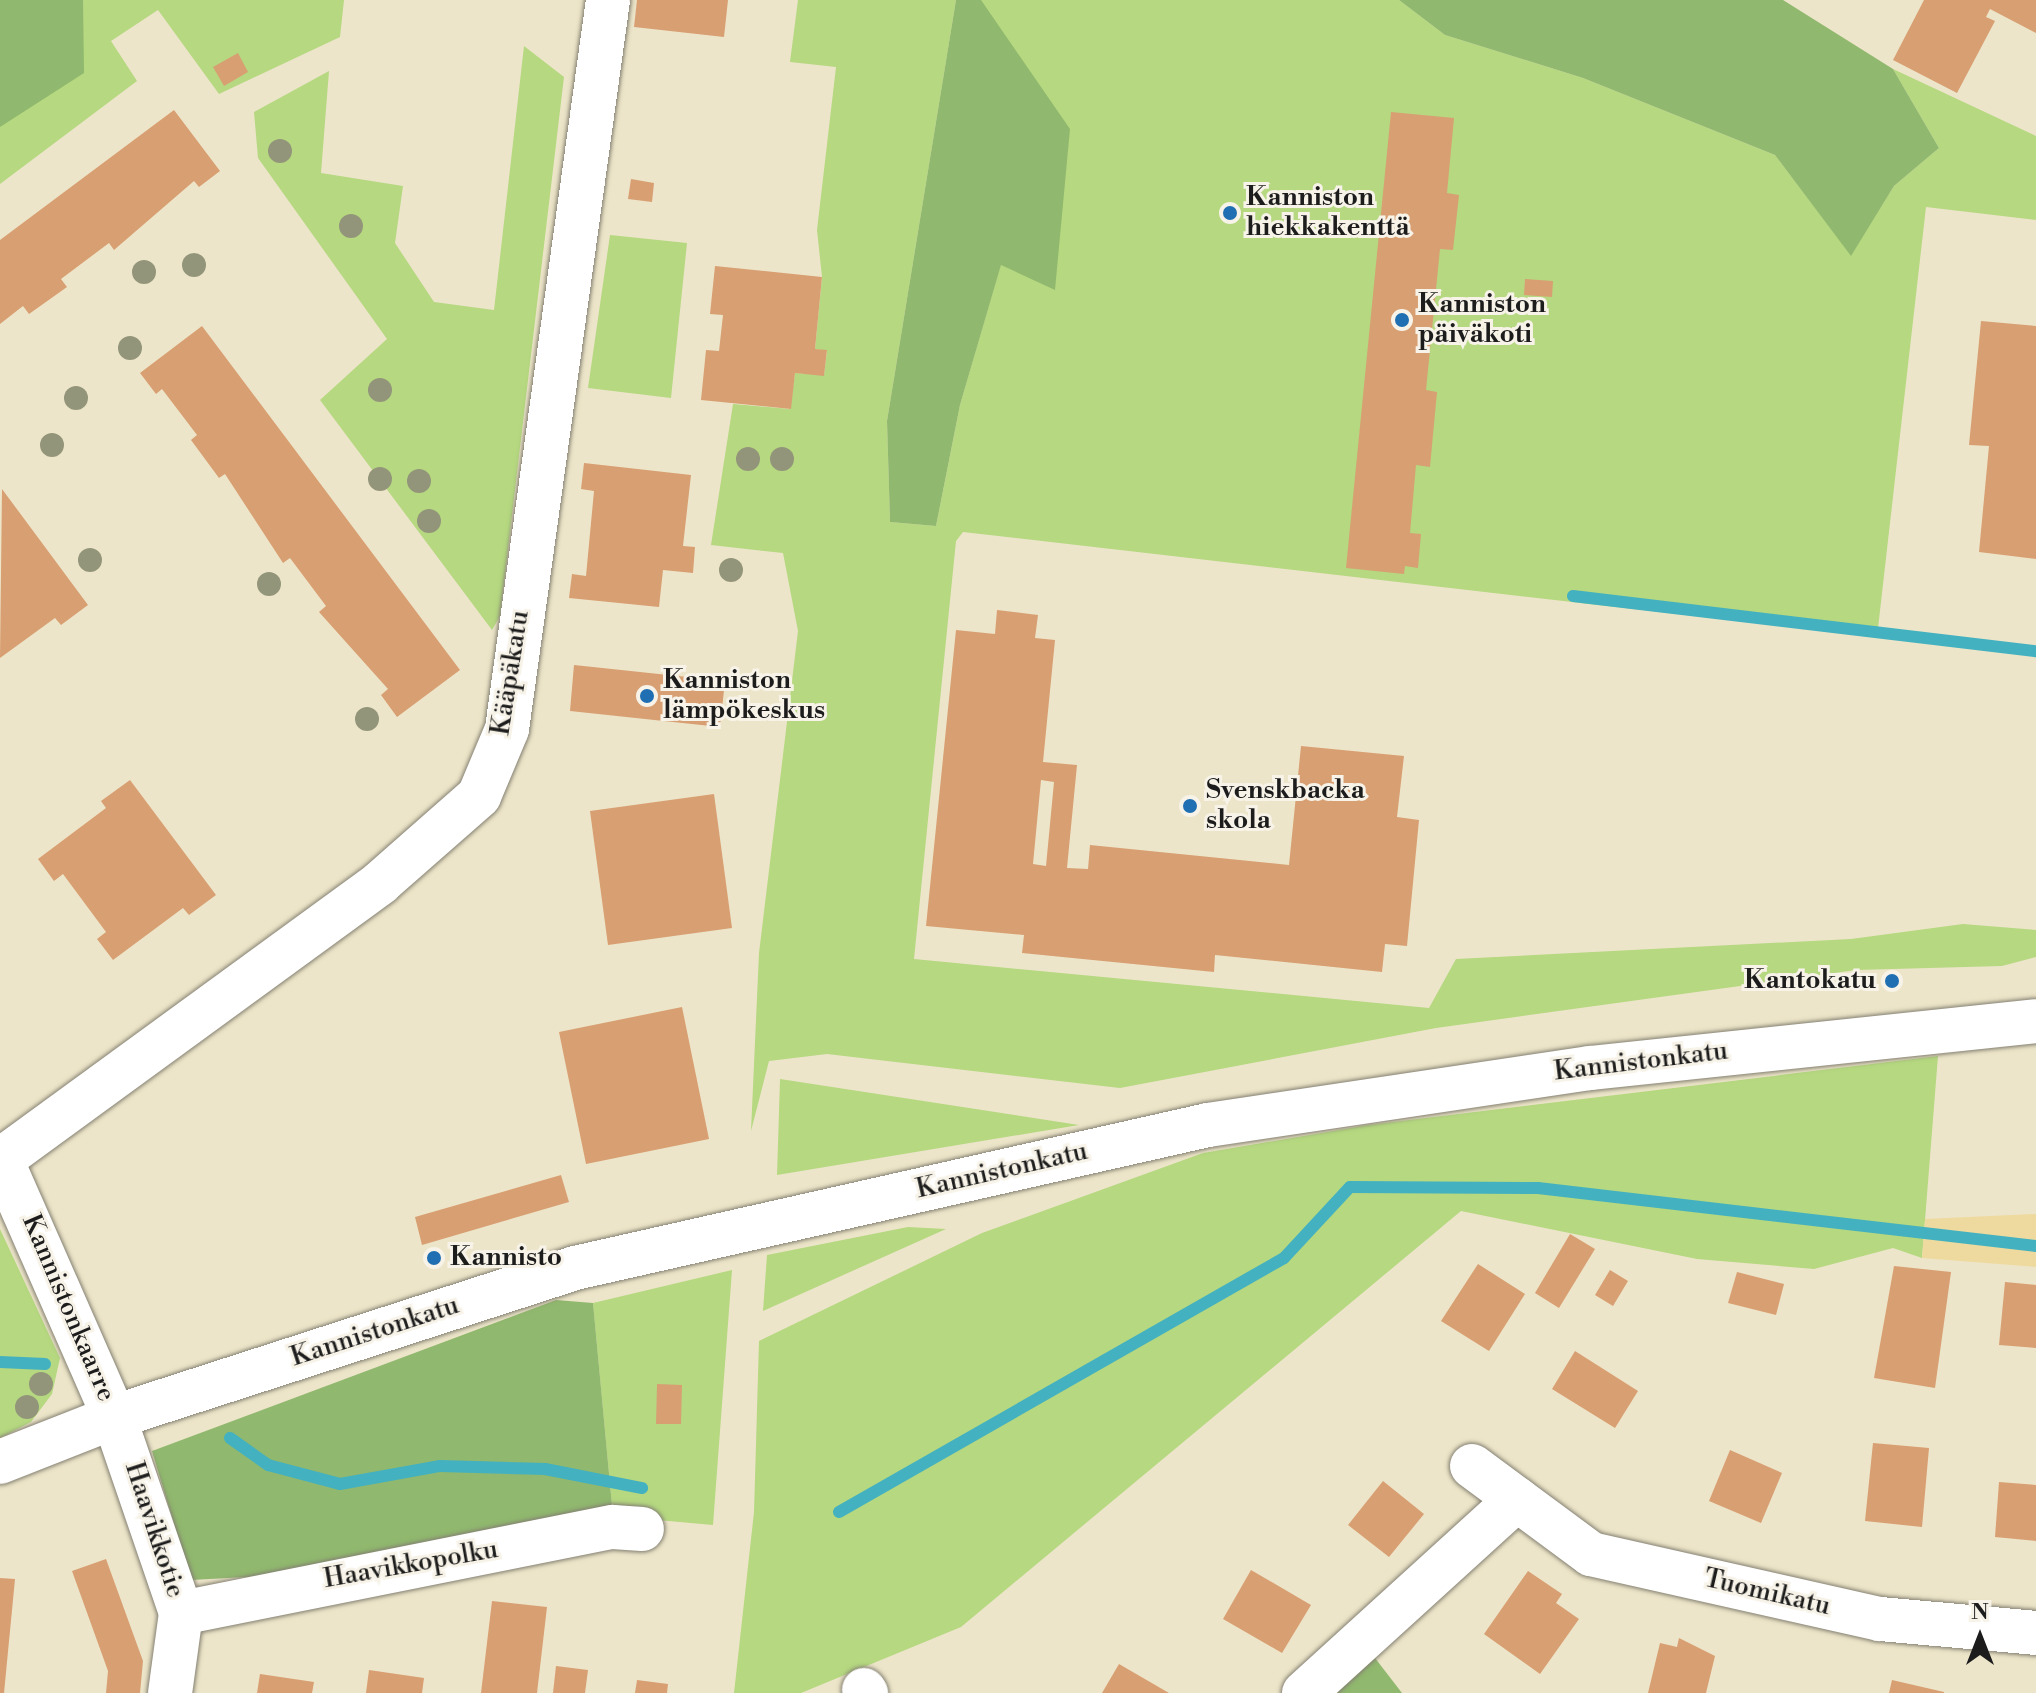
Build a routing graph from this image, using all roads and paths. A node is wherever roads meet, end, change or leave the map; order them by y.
1 (608, 0) edge
2 (2036, 1021) edge
3 (1, 1158) edge
4 (114, 1417) junction
5 (0, 1462) edge
6 (1472, 1466) dead end
7 (1517, 1499) junction
8 (642, 1529) dead end
9 (181, 1613) junction
10 (2036, 1633) edge
11 (170, 1693) edge
12 (1304, 1693) edge

1 - 3 street, Kääpäkatu
2 - 4 street, Kannistonkatu
3 - 4 street, Kannistonkaarre
4 - 5 street, Kannistonkatu
4 - 9 street, Haavikkotie
6 - 7 street, Tuomikatu
7 - 10 street, Tuomikatu
7 - 12 street
8 - 9 street, Haavikkopolku
9 - 11 street, Haavikkotie

